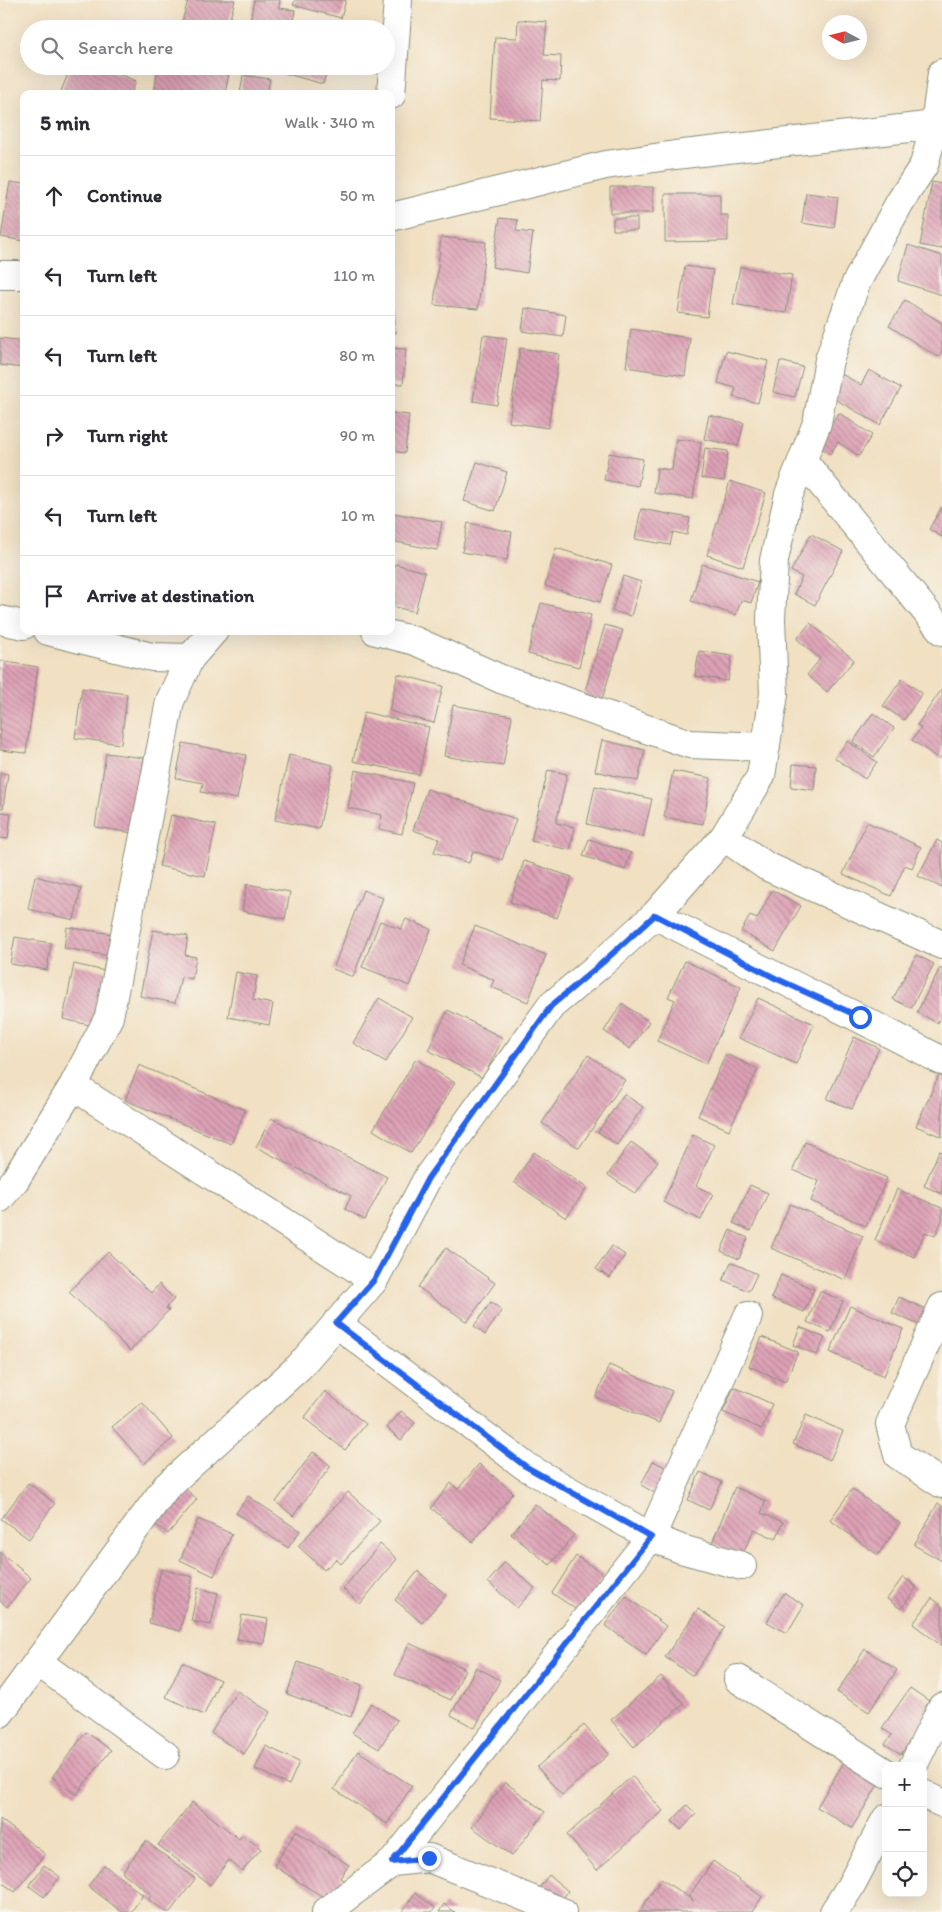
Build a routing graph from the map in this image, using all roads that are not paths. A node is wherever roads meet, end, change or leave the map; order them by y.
1 (398, 0) edge
2 (395, 41) edge
3 (942, 73) edge
4 (392, 75) edge
5 (391, 90) edge
6 (935, 125) junction
7 (395, 211) edge
8 (0, 275) edge
9 (20, 275) edge
10 (803, 461) junction
11 (0, 620) edge
12 (20, 625) edge
13 (942, 631) edge
14 (64, 635) edge
15 (210, 635) edge
16 (392, 635) edge
17 (190, 658) junction
18 (766, 747) junction
19 (724, 836) junction
20 (655, 915) junction
21 (942, 945) edge
22 (942, 1061) edge
23 (73, 1086) junction
24 (0, 1198) edge
25 (374, 1280) junction
26 (942, 1307) edge
27 (748, 1316) dead end
28 (336, 1323) junction
29 (942, 1484) edge
30 (651, 1537) junction
31 (742, 1566) dead end
32 (38, 1662) junction
33 (738, 1679) dead end
34 (942, 1708) edge
35 (0, 1712) edge
36 (165, 1754) dead end
37 (915, 1762) edge
38 (882, 1770) edge
39 (927, 1796) edge
40 (942, 1803) edge
41 (882, 1827) edge
42 (392, 1862) junction
43 (511, 1903) edge
44 (326, 1912) edge
45 (562, 1912) edge
46 (834, 1912) edge

1 - 2 street
3 - 6 street
4 - 5 street
6 - 7 street
6 - 10 street
8 - 9 street
10 - 13 street
10 - 18 street
11 - 12 street
14 - 17 street
15 - 17 street
16 - 18 street
17 - 23 street
18 - 19 street
19 - 20 street
19 - 21 street
20 - 22 street
20 - 25 street
23 - 24 street
23 - 25 street
25 - 28 street
26 - 29 street
27 - 30 street
28 - 30 street
28 - 32 street
30 - 31 street
30 - 42 street
32 - 35 street
32 - 36 street
33 - 38 street
34 - 37 street
39 - 40 street
41 - 46 street
42 - 43 street
42 - 44 street
43 - 45 street

